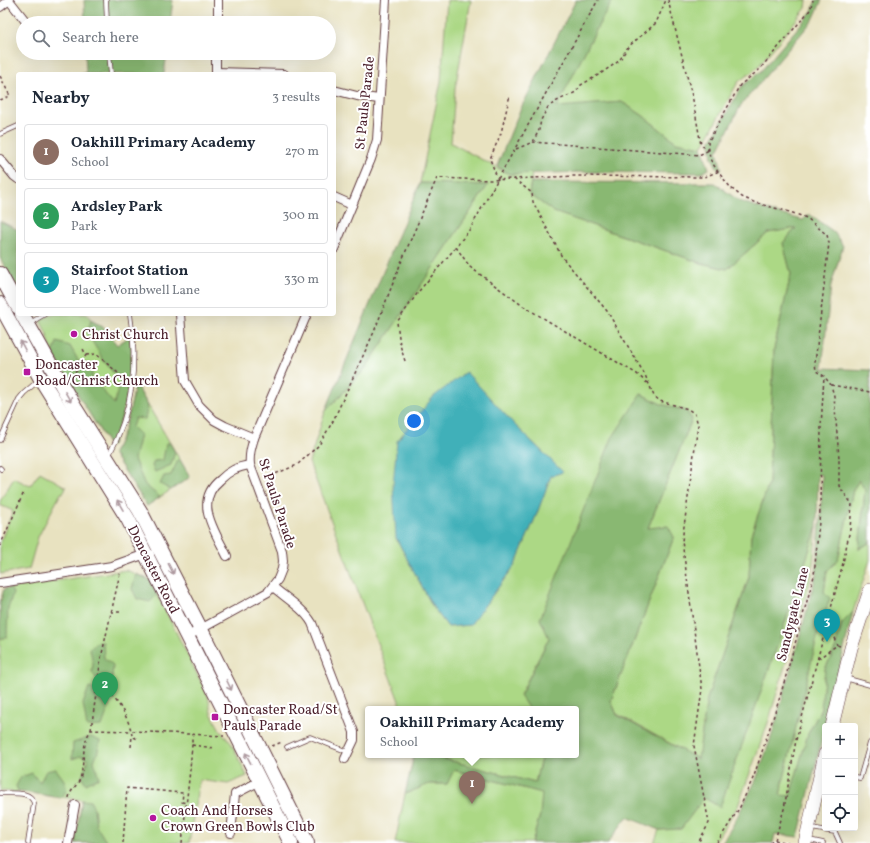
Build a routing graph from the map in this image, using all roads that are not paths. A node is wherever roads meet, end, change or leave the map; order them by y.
1 (9, 0) edge
2 (106, 0) edge
3 (218, 0) edge
4 (386, 0) edge
5 (0, 7) edge
6 (22, 16) edge
7 (107, 16) edge
8 (218, 16) edge
9 (110, 60) edge
10 (216, 60) edge
11 (111, 72) edge
12 (216, 72) edge
13 (336, 91) edge
14 (379, 99) junction
15 (16, 127) edge
16 (0, 134) edge
17 (0, 160) edge
18 (16, 178) edge
19 (336, 198) edge
20 (352, 205) junction
21 (336, 244) edge
22 (2, 282) edge
23 (0, 304) edge
24 (16, 304) edge
25 (37, 316) edge
26 (130, 316) edge
27 (180, 316) edge
28 (306, 316) edge
29 (25, 319) edge
30 (41, 379) junction
31 (254, 438) junction
32 (0, 440) edge
33 (107, 458) junction
34 (250, 465) junction
35 (162, 552) junction
36 (146, 554) junction
37 (227, 556) dead end
38 (0, 583) edge
39 (273, 587) junction
40 (870, 590) edge
41 (201, 630) junction
42 (188, 636) junction
43 (844, 678) junction
44 (870, 685) edge
45 (833, 723) edge
46 (870, 743) edge
47 (286, 747) road end
48 (347, 756) joint
49 (858, 778) edge
50 (260, 781) junction
51 (822, 785) edge
52 (0, 793) edge
53 (75, 805) road end
54 (230, 833) dead end
55 (807, 837) edge
56 (28, 843) edge
57 (68, 843) edge
58 (291, 843) edge
59 (307, 843) edge
60 (823, 843) edge
61 (840, 843) edge

1 - 5 street
1 - 6 street
2 - 7 lane
3 - 8 street
4 - 14 street, St Pauls Parade
9 - 11 lane
10 - 12 street
13 - 14 street
14 - 20 street, St Pauls Parade
15 - 16 lane
17 - 18 street
19 - 20 street
20 - 21 street, St Pauls Parade
22 - 24 highway
30 -> 23 highway, Doncaster Road
25 - 29 lane
26 - 33 lane
27 - 31 street
28 - 31 street, St Pauls Parade
29 -> 33 highway, Doncaster Road
30 - 32 lane
36 -> 30 highway, Doncaster Road
31 - 34 street, St Pauls Parade
33 - 35 highway, Doncaster Road
34 - 37 street
34 - 39 street, St Pauls Parade
35 - 36 street
35 -> 41 highway, Doncaster Road
36 - 38 street
36 - 42 highway, Doncaster Road
39 - 41 street, St Pauls Parade
39 - 48 street
40 - 43 main road
41 - 42 street, St Pauls Parade
41 -> 59 highway, Doncaster Road
50 -> 42 highway, Doncaster Road
43 - 44 lane
43 - 45 main road
46 - 49 lane
47 - 48 lane
50 - 54 street
50 - 58 highway, Doncaster Road
51 - 55 main road
52 - 56 lane
53 - 57 street
55 - 60 lane
55 - 61 lane

